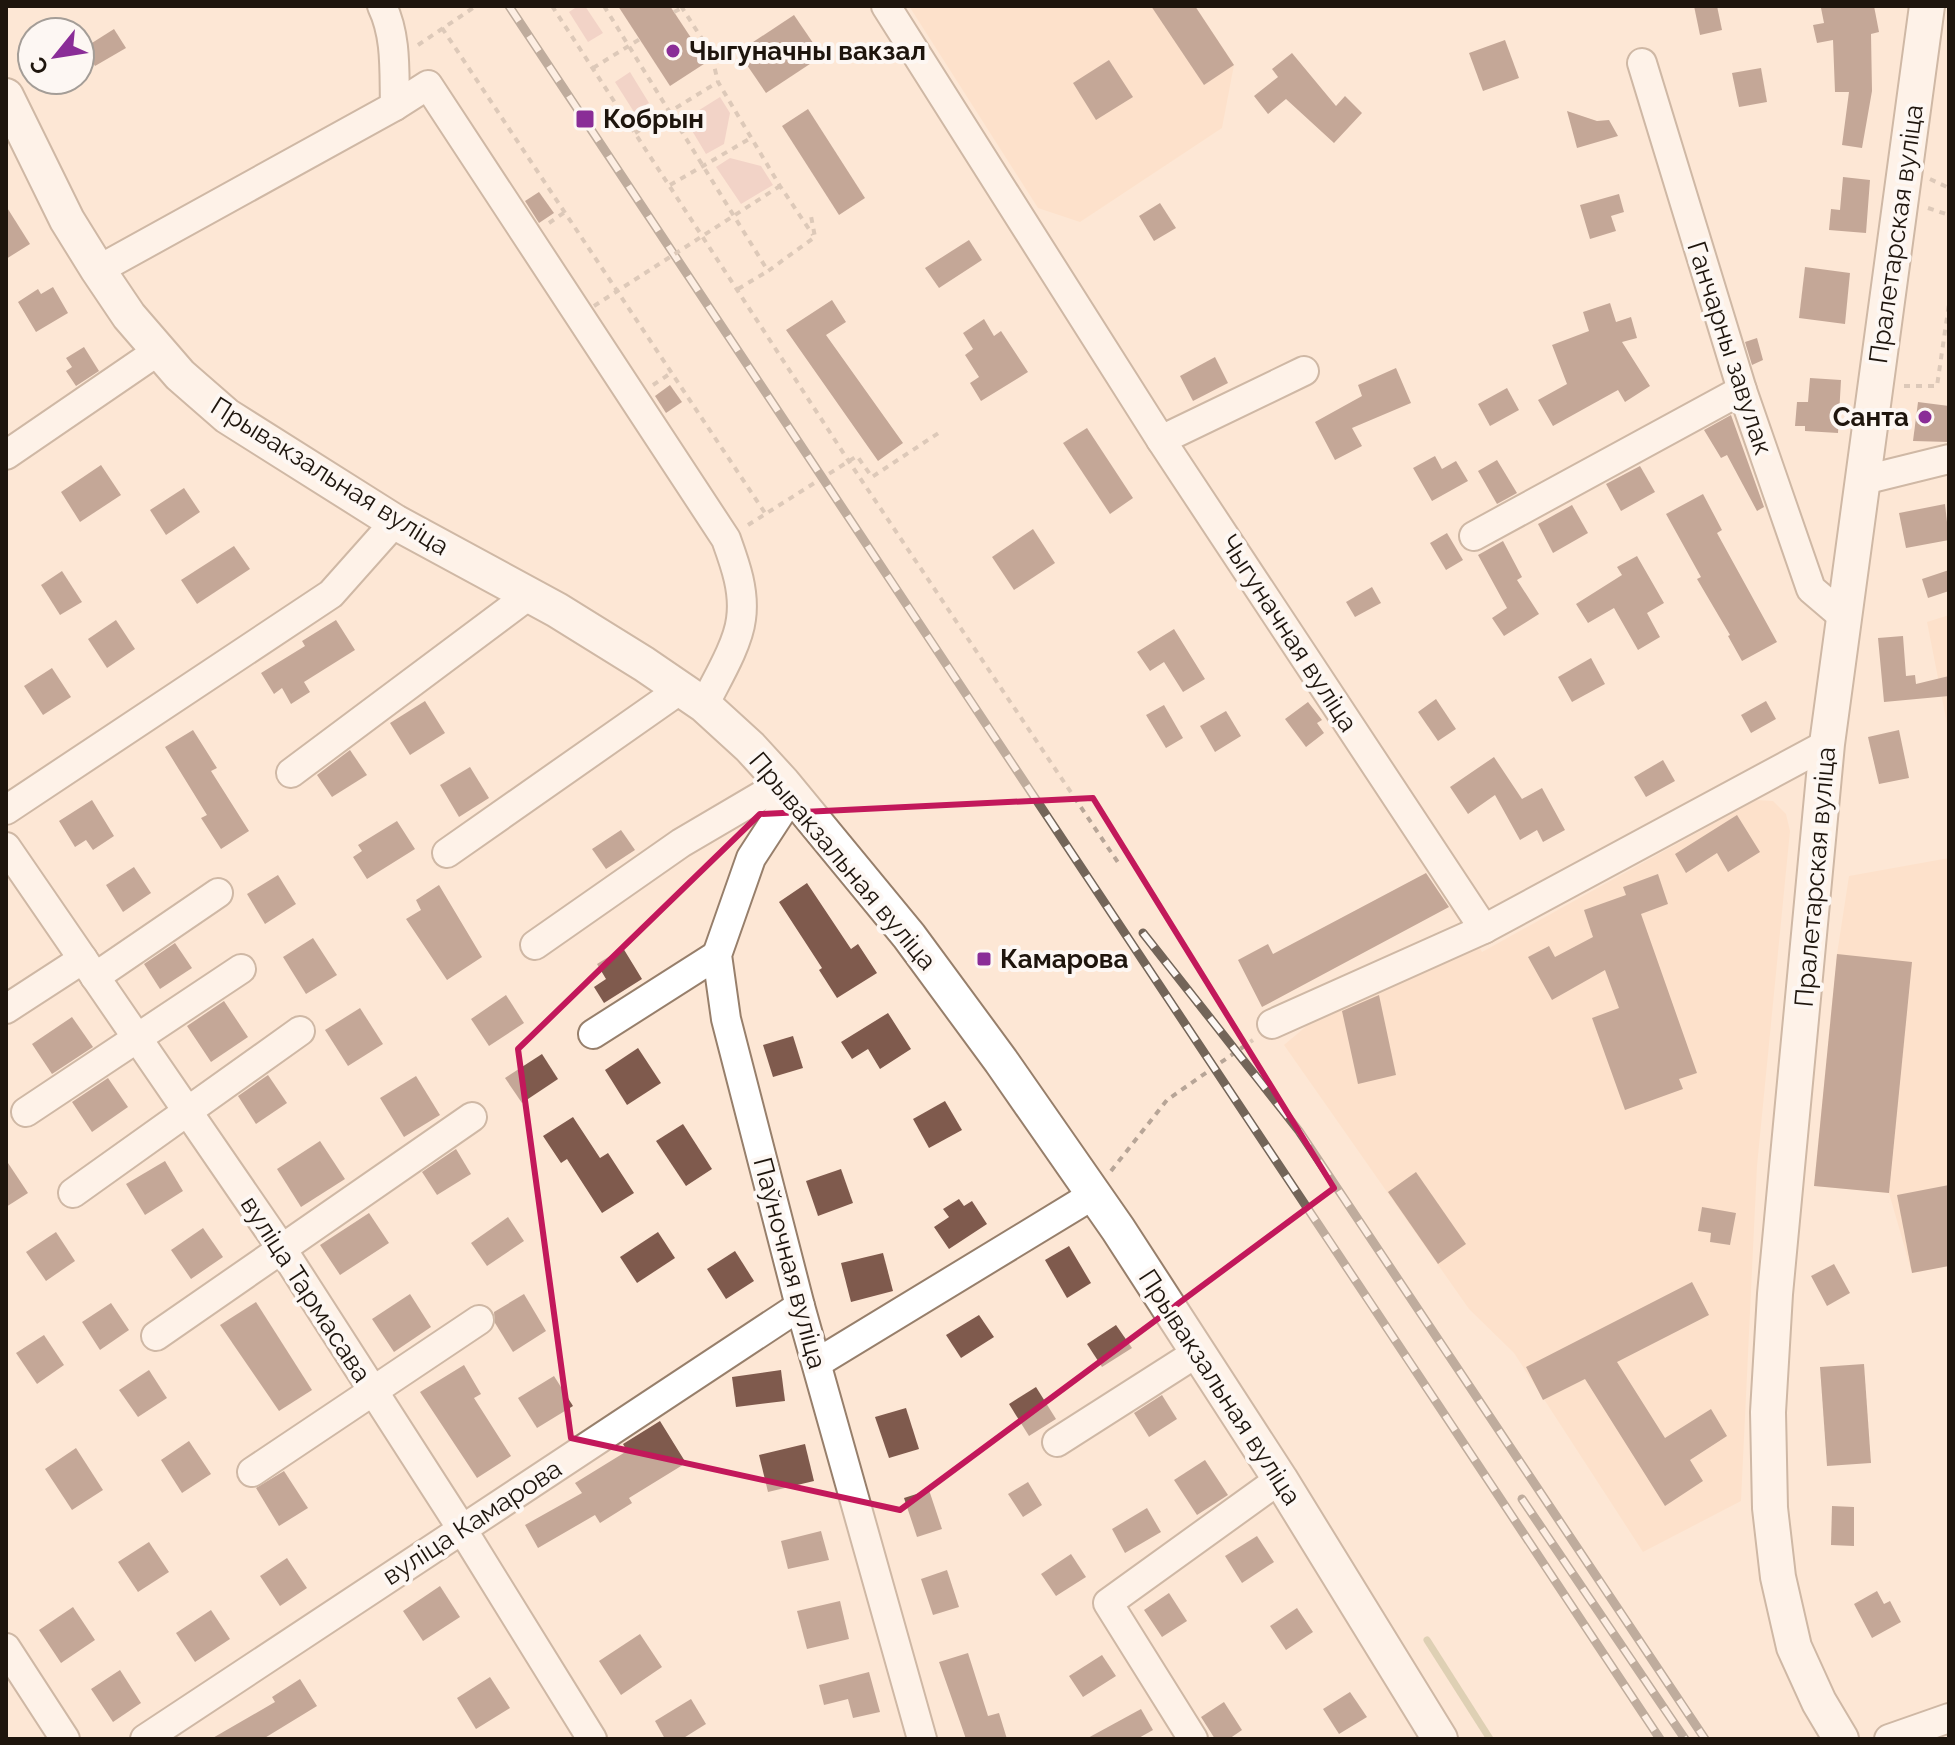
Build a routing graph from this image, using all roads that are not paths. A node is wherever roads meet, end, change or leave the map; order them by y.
1 (382, 6) edge
2 (886, 6) edge
3 (1927, 6) edge
4 (1642, 63) dead end
5 (395, 106) junction
6 (8, 107) edge
7 (98, 270) junction
8 (158, 351) junction
9 (1304, 371) dead end
10 (1742, 390) junction
11 (1161, 440) junction
12 (6, 455) edge
13 (1949, 459) edge
14 (1864, 480) junction
15 (395, 522) junction
16 (1474, 536) dead end
17 (529, 595) junction
18 (1845, 618) junction
19 (693, 697) junction
20 (1827, 744) junction
21 (291, 773) dead end
22 (788, 789) junction
23 (6, 810) edge
24 (6, 847) edge
25 (447, 853) dead end
26 (218, 893) dead end
27 (1484, 929) junction
28 (535, 945) dead end
29 (717, 955) junction
30 (89, 968) junction
31 (241, 969) dead end
32 (6, 1009) edge
33 (1272, 1024) road end
34 (300, 1031) dead end
35 (593, 1034) dead end
36 (137, 1038) junction
37 (26, 1112) dead end
38 (188, 1113) junction
39 (472, 1117) dead end
40 (73, 1193) dead end
41 (1093, 1195) junction
42 (282, 1249) junction
43 (800, 1306) junction
44 (479, 1320) dead end
45 (156, 1336) dead end
46 (1198, 1352) junction
47 (817, 1363) junction
48 (372, 1390) junction
49 (1057, 1442) dead end
50 (252, 1472) dead end
51 (1280, 1479) junction
52 (462, 1529) junction
53 (6, 1648) edge
54 (1949, 1718) edge
55 (65, 1739) edge
56 (145, 1739) edge
57 (592, 1739) edge
58 (922, 1739) edge
59 (1193, 1739) edge
60 (1440, 1739) edge
61 (1841, 1739) edge
62 (1889, 1739) edge

1 - 5 street
2 - 11 street, Чыгуначная вуліца
3 - 14 main road, Пралетарская вуліца
4 - 10 street, Ганчарны завулак
5 - 7 street
5 - 19 street
6 - 7 main road, Прывакзальная вуліца
7 - 8 main road, Прывакзальная вуліца
8 - 12 street
8 - 15 main road, Прывакзальная вуліца
9 - 11 street
10 - 16 street
10 - 18 street, Ганчарны завулак
11 - 27 street, Чыгуначная вуліца
13 - 14 street
14 - 18 main road, Пралетарская вуліца
15 - 17 main road, Прывакзальная вуліца
15 - 23 street
17 - 19 main road, Прывакзальная вуліца
17 - 21 street
18 - 20 main road, Пралетарская вуліца
19 - 22 main road, Прывакзальная вуліца
19 - 25 street
20 - 27 street
20 - 61 main road, Пралетарская вуліца
22 - 28 street
22 - 29 street, Паўночная вуліца
22 - 41 main road, Прывакзальная вуліца
24 - 30 street, вуліца Тармасава
26 - 30 street
27 - 33 street
29 - 35 street
29 - 43 street, Паўночная вуліца
30 - 32 street
30 - 36 street, вуліца Тармасава
31 - 36 street
34 - 38 street
36 - 37 street
36 - 38 street, вуліца Тармасава
38 - 40 street
38 - 42 street, вуліца Тармасава
39 - 42 street
41 - 46 main road, Прывакзальная вуліца
41 - 47 street
42 - 45 street
42 - 48 street, вуліца Тармасава
43 - 47 street, Паўночная вуліца
43 - 52 street, вуліца Камарова
44 - 48 street
46 - 49 street
46 - 51 main road, Прывакзальная вуліца
47 - 58 street, Паўночная вуліца
48 - 50 street
48 - 52 street, вуліца Тармасава
51 - 59 street
51 - 60 main road, Прывакзальная вуліца
52 - 56 street, вуліца Камарова
52 - 57 street, вуліца Тармасава
53 - 55 street
54 - 62 street

